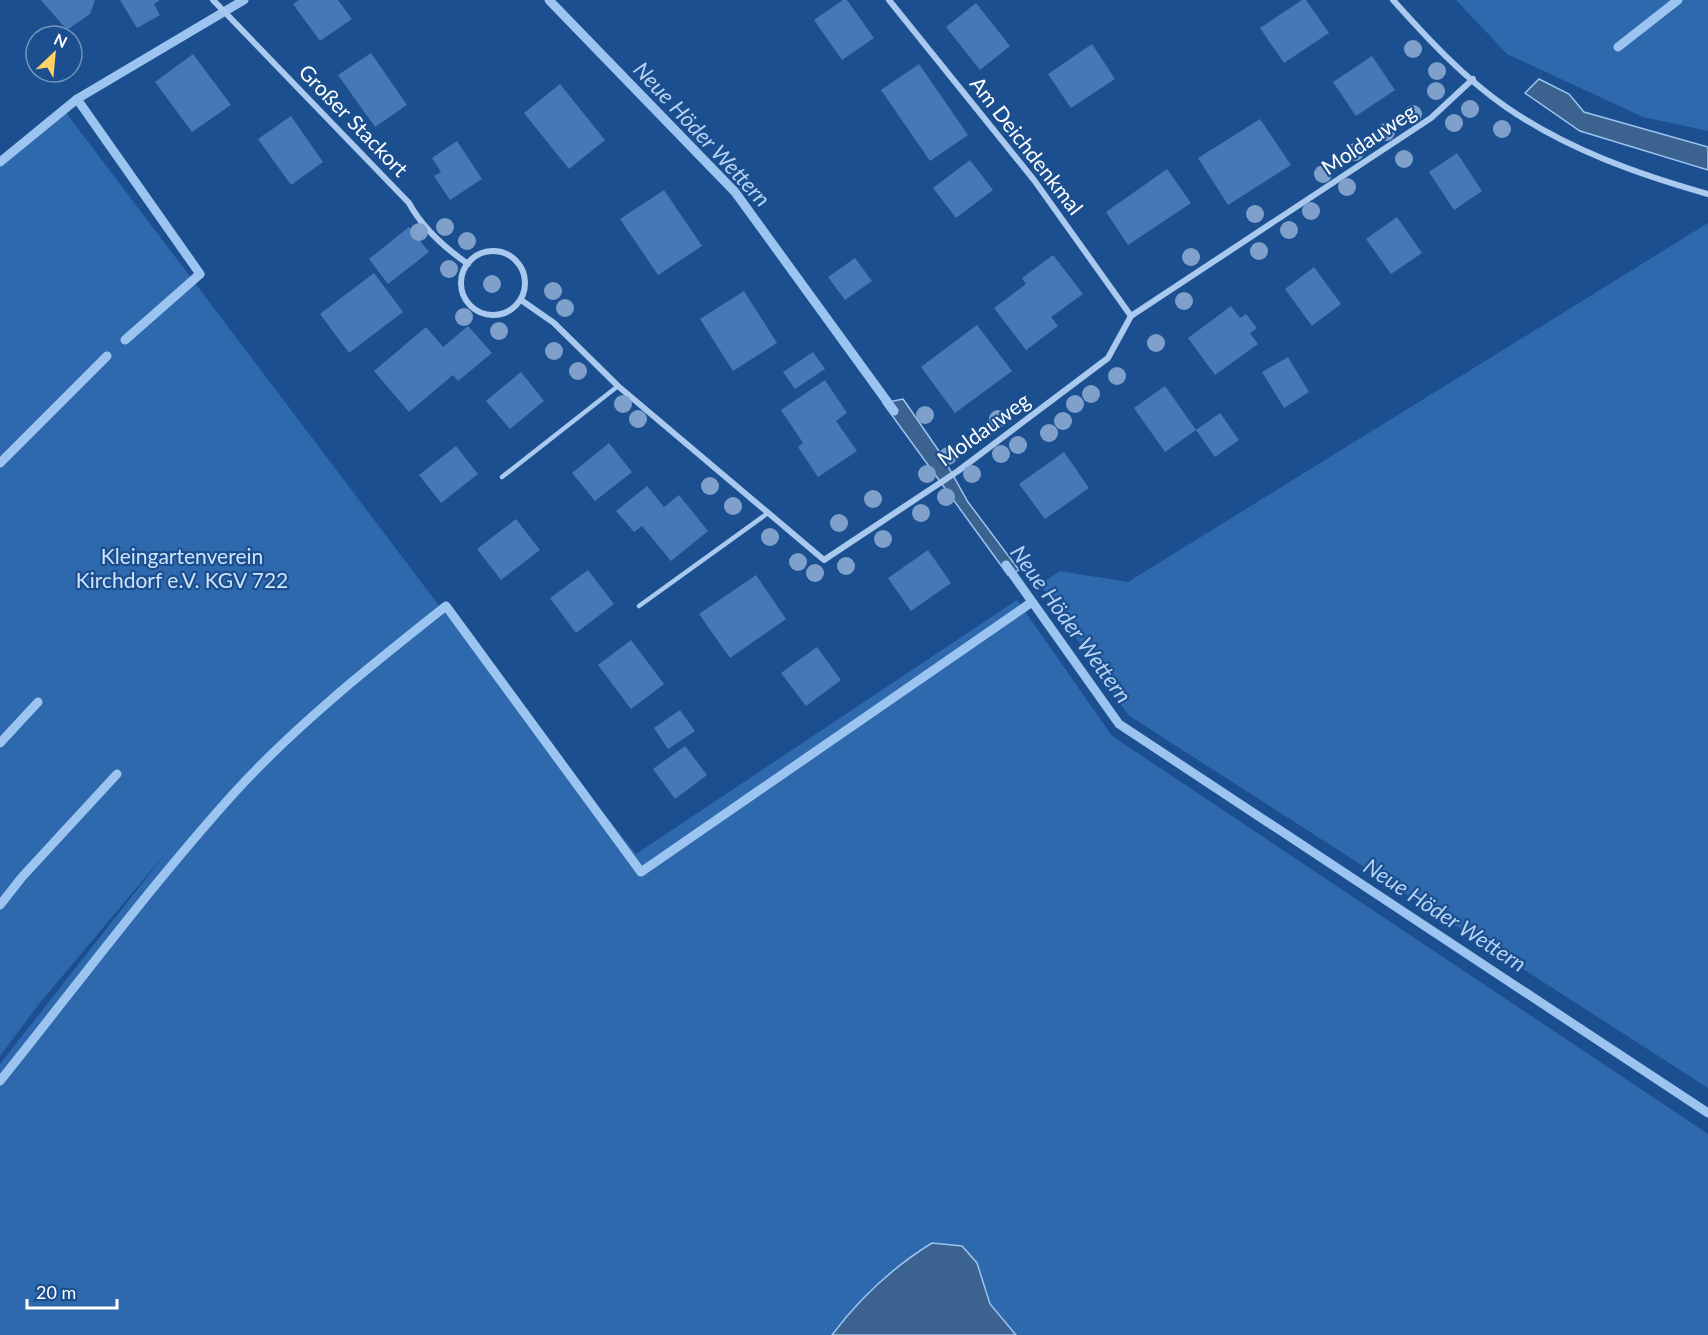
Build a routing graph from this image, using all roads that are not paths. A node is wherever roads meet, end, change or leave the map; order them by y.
1 (213, 0) edge
2 (889, 0) edge
3 (1393, 0) edge
4 (1473, 79) junction
5 (1708, 194) edge
6 (468, 264) junction
7 (521, 300) junction
8 (1131, 316) junction
9 (618, 386) junction
10 (502, 477) dead end
11 (768, 513) junction
12 (639, 606) dead end

1 - 6 street, Großer Stackort
2 - 8 street, Am Deichdenkmal
3 - 4 street
4 - 5 street
4 - 8 street, Moldauweg
6 - 7 street
6 - 7 street
7 - 9 street, Moldauweg
8 - 11 street, Moldauweg
9 - 10 lane
9 - 11 street, Moldauweg
11 - 12 lane

